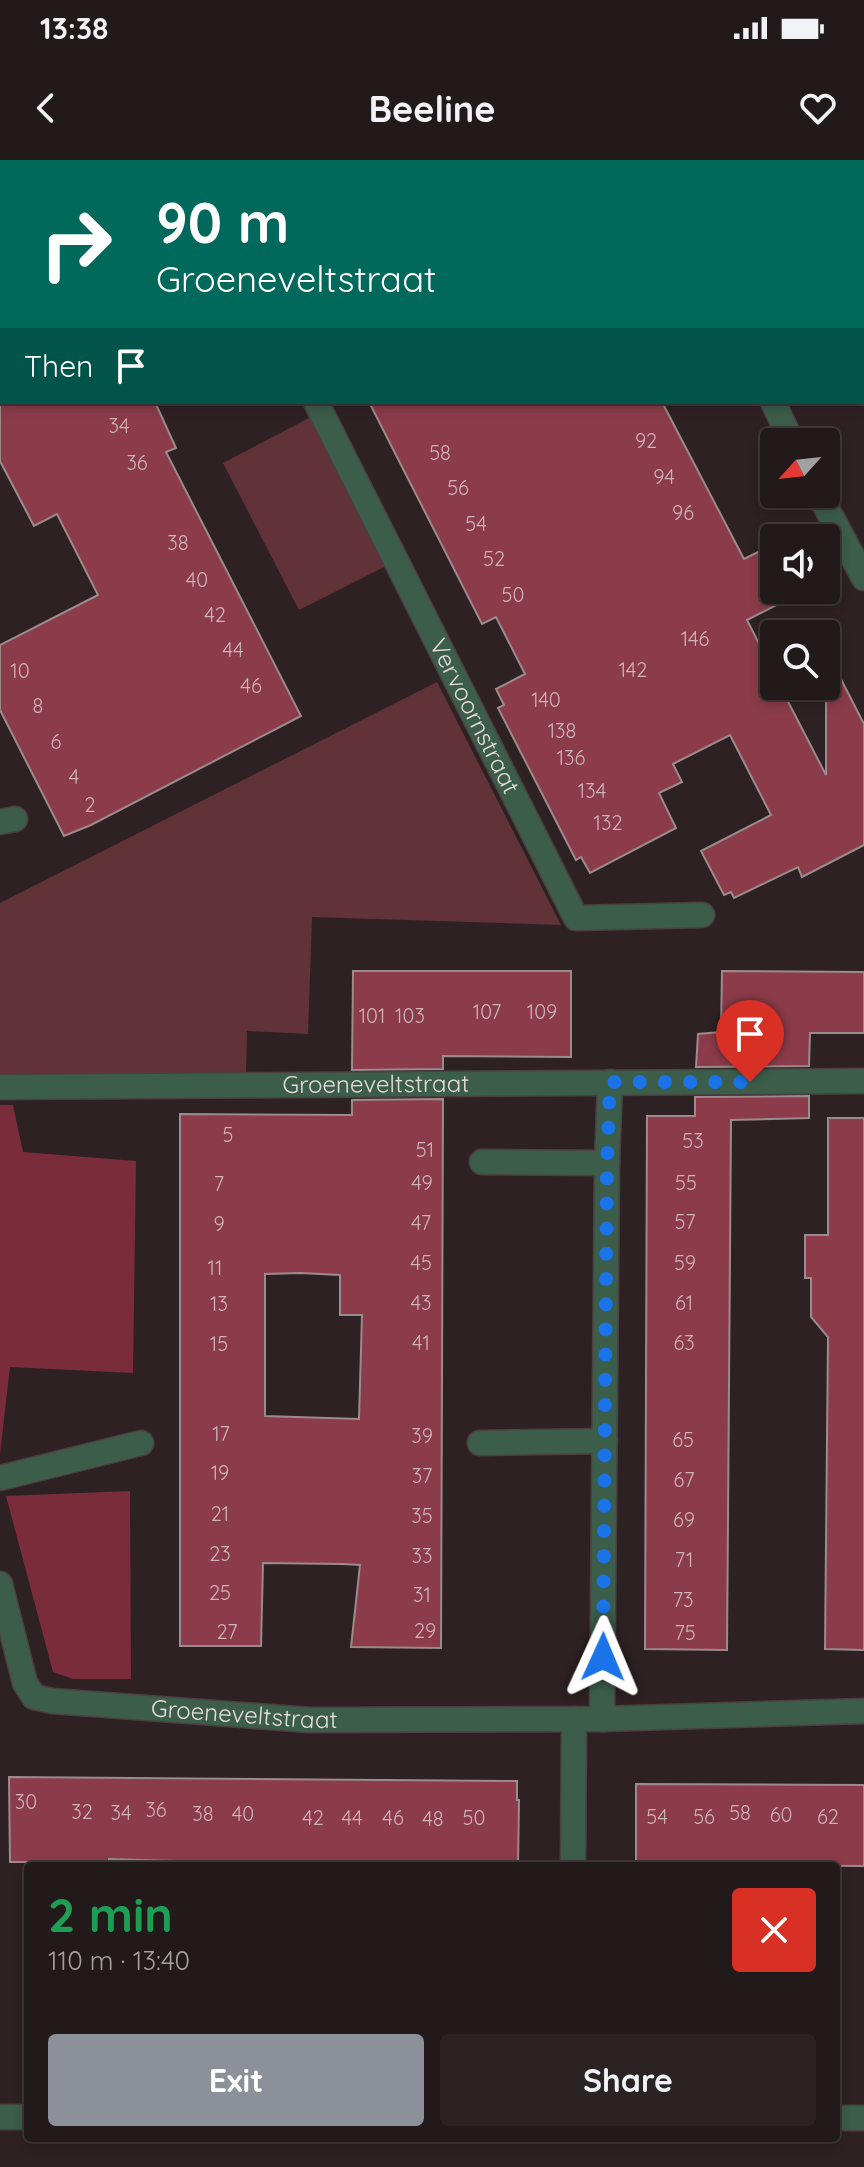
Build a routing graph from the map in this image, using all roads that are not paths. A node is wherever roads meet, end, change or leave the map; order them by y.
1 (317, 404) edge
2 (774, 404) edge
3 (785, 428) edge
4 (826, 508) edge
5 (864, 578) edge
6 (702, 915) dead end
7 (864, 1081) edge
8 (610, 1082) junction
9 (0, 1087) edge
10 (482, 1162) dead end
11 (607, 1163) junction
12 (605, 1441) junction
13 (141, 1443) dead end
14 (480, 1443) dead end
15 (0, 1478) edge
16 (0, 1584) edge
17 (864, 1711) edge
18 (574, 1719) junction
19 (602, 1719) junction
20 (573, 1862) edge
21 (0, 2117) edge
22 (24, 2117) edge
23 (840, 2118) edge
24 (864, 2118) edge

1 - 6 street, Vervoornstraat
2 - 3 street
4 - 5 street
7 - 8 street, Groeneveltstraat
8 - 9 street, Groeneveltstraat
8 - 11 street
10 - 11 street
11 - 12 street
12 - 14 street
12 - 19 street
13 - 15 street
16 - 18 street, Groeneveltstraat
17 - 19 street, Groeneveltstraat
18 - 19 street, Groeneveltstraat
18 - 20 street
21 - 22 street
23 - 24 street

